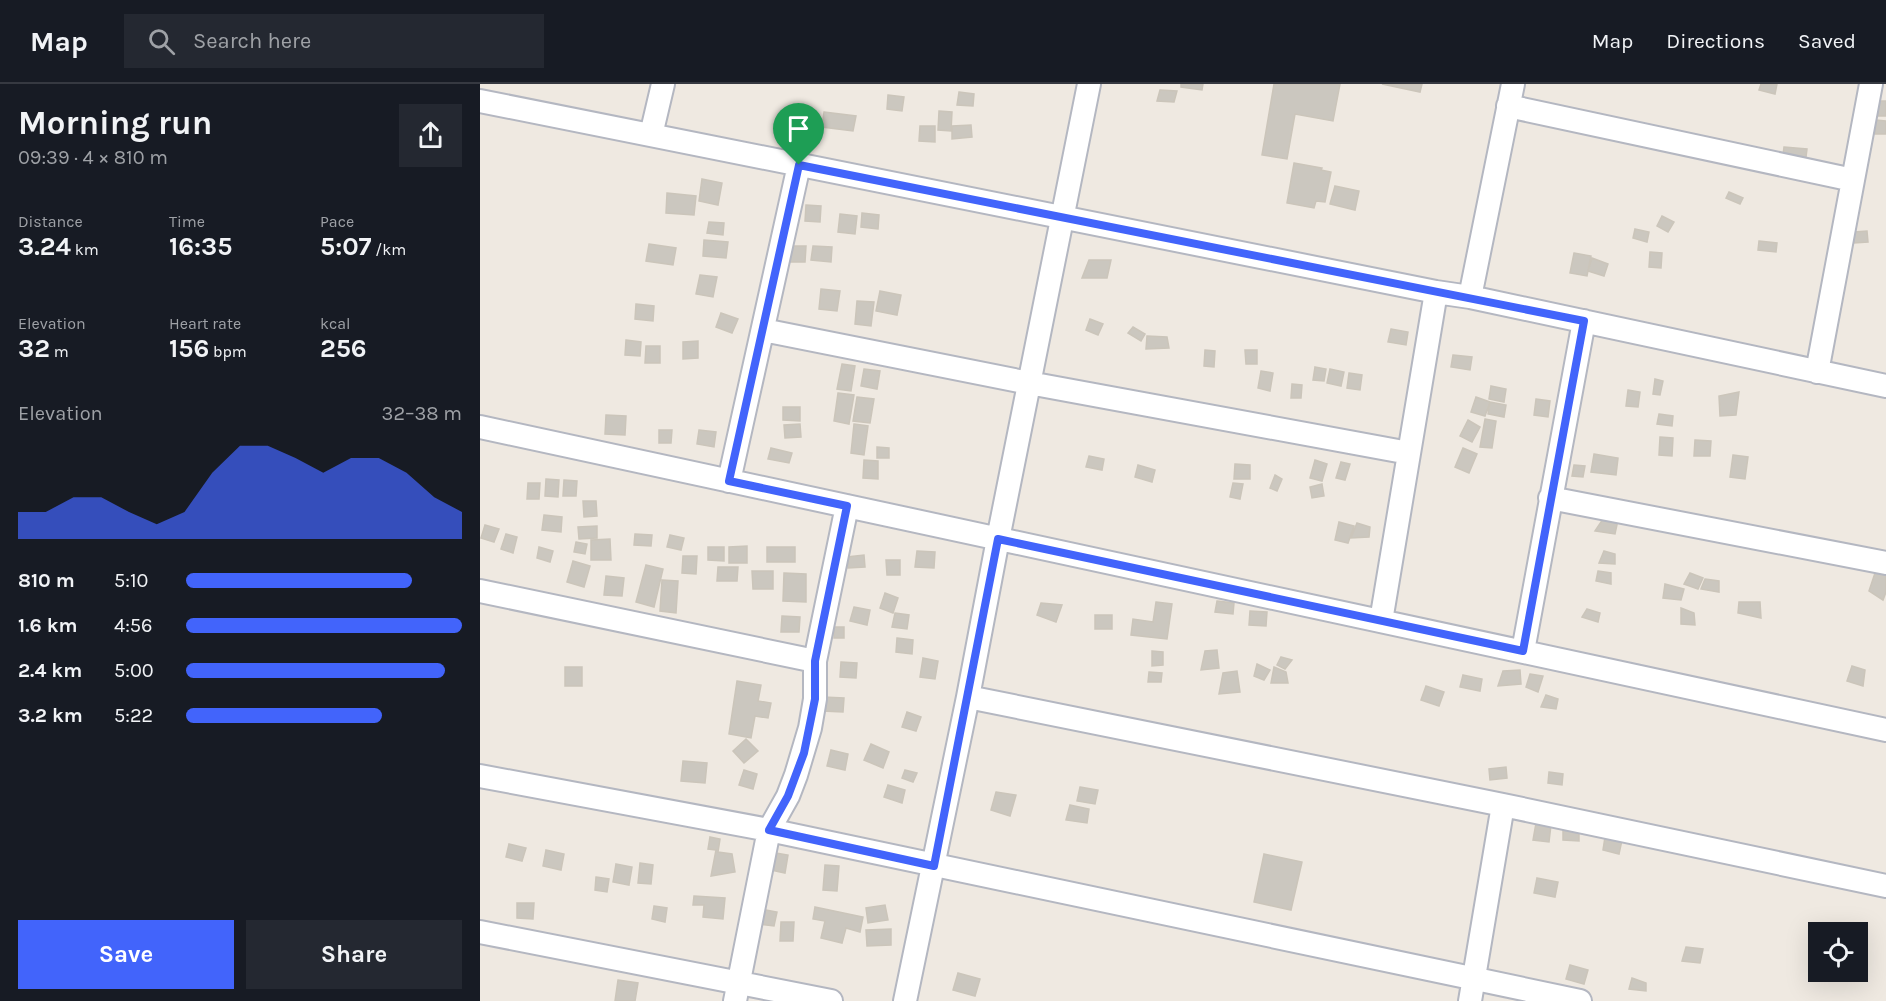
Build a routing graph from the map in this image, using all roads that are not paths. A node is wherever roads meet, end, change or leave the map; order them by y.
1 (663, 84) edge
2 (1089, 84) edge
3 (1513, 84) edge
4 (1871, 84) edge
5 (480, 100) edge
6 (1508, 106) junction
7 (651, 135) junction
8 (799, 165) junction
9 (1853, 180) junction
10 (1063, 218) junction
11 (1436, 292) junction
12 (1470, 297) junction
13 (1584, 321) junction
14 (763, 330) junction
15 (1817, 372) junction
16 (1029, 383) junction
17 (1886, 386) edge
18 (480, 427) edge
19 (1409, 453) junction
20 (729, 481) junction
21 (1550, 498) junction
22 (847, 506) junction
23 (998, 539) junction
24 (1886, 563) edge
25 (480, 591) edge
26 (1381, 621) junction
27 (1523, 651) junction
28 (815, 661) junction
29 (968, 697) junction
30 (1886, 730) edge
31 (480, 776) edge
32 (1503, 805) junction
33 (769, 830) junction
34 (934, 866) junction
35 (1886, 886) edge
36 (480, 932) edge
37 (1472, 990) edge
38 (736, 992) edge
39 (831, 1001) edge
40 (905, 1001) edge
41 (1580, 1001) edge

1 - 7 street
2 - 10 street
3 - 6 street
4 - 9 street
5 - 7 street
6 - 9 street
6 - 12 street
7 - 8 street
8 - 10 street
8 - 14 street
9 - 15 street
10 - 11 street
10 - 16 street
11 - 12 street
11 - 19 street
12 - 13 street
13 - 15 street
13 - 21 street
14 - 16 street
14 - 20 street
15 - 17 street
16 - 19 street
16 - 23 street
18 - 20 street
19 - 26 street
20 - 22 street
21 - 24 street
21 - 27 street
22 - 23 street
22 - 28 street
23 - 26 street
23 - 29 street
25 - 28 street
26 - 27 street
27 - 30 street
28 - 33 street
29 - 32 street
29 - 34 street
31 - 33 street
32 - 35 street
32 - 37 street
33 - 34 street
33 - 38 street
34 - 37 street
34 - 40 street
36 - 38 street
37 - 41 street
38 - 39 street

